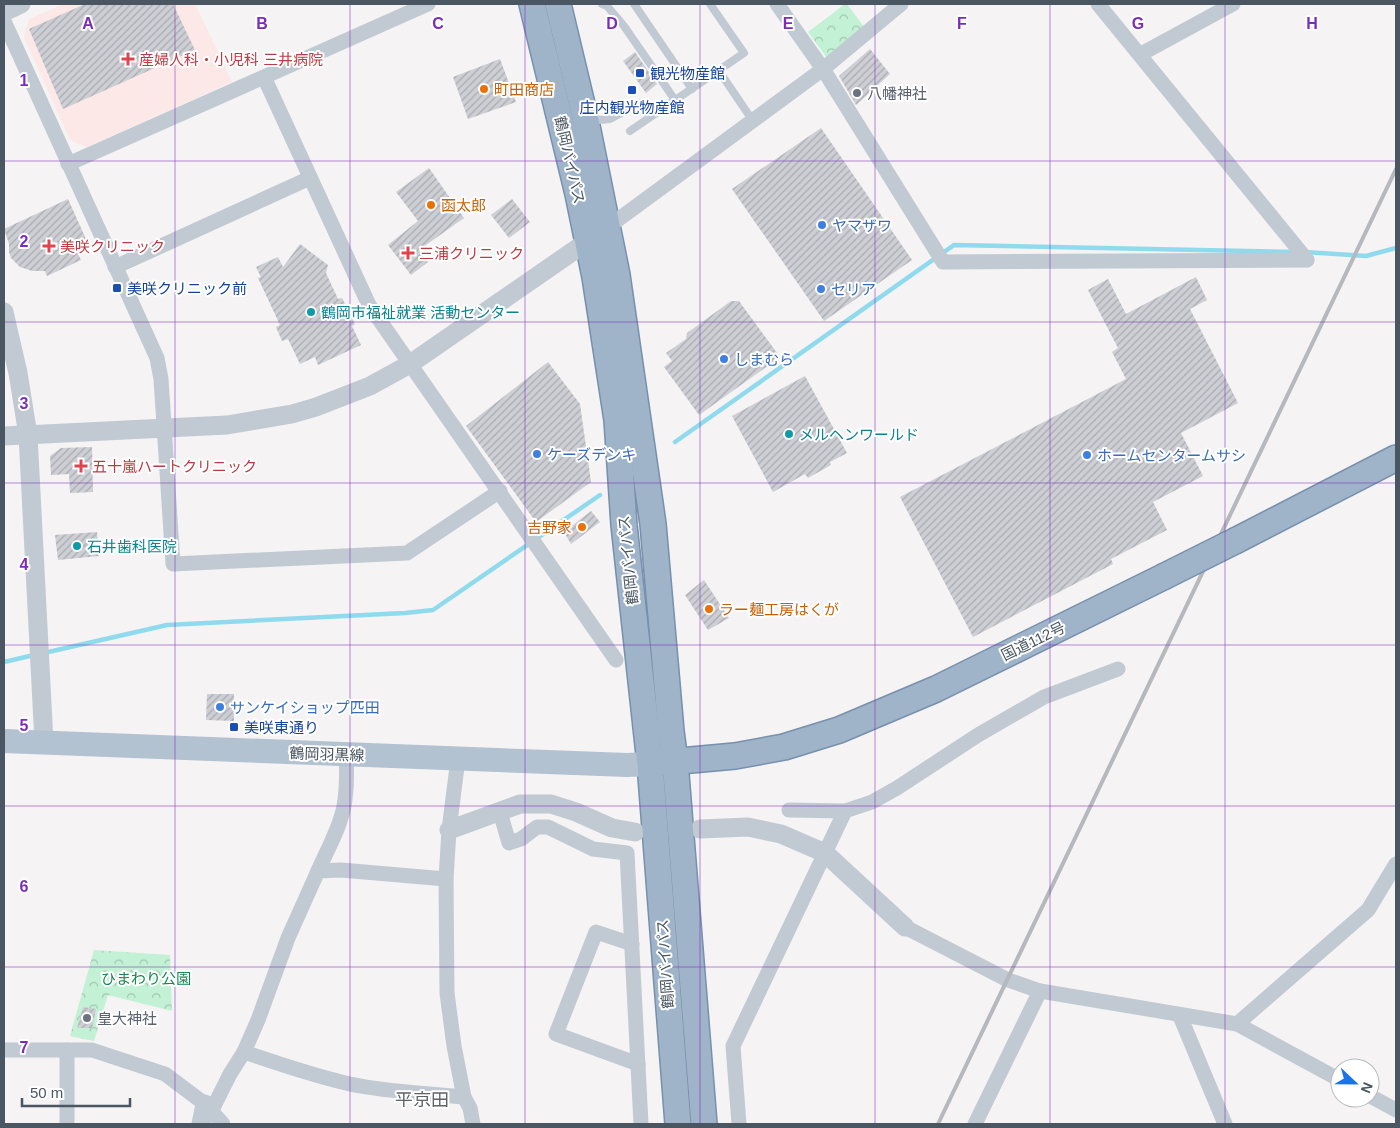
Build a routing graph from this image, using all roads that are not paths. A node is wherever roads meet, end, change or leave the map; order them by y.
1 (21, 4) edge
2 (428, 4) edge
3 (532, 4) edge
4 (558, 4) edge
5 (602, 4) edge
6 (634, 4) edge
7 (710, 4) edge
8 (777, 4) edge
9 (901, 4) edge
10 (1098, 4) edge
11 (1232, 4) edge
12 (4, 12) edge
13 (4, 21) edge
14 (1141, 54) junction
15 (823, 69) junction
16 (718, 70) junction
17 (264, 77) junction
18 (692, 89) junction
19 (675, 100) junction
20 (650, 117) junction
21 (586, 121) junction
22 (753, 121) junction
23 (630, 131) dead end
24 (68, 164) junction
25 (310, 178) junction
26 (608, 227) junction
27 (588, 242) junction
28 (115, 268) junction
29 (4, 312) edge
30 (410, 364) junction
31 (164, 428) junction
32 (28, 435) junction
33 (4, 436) edge
34 (1396, 458) edge
35 (500, 491) junction
36 (616, 660) dead end
37 (1118, 669) dead end
38 (4, 741) edge
39 (44, 742) junction
40 (346, 755) junction
41 (458, 759) junction
42 (675, 762) junction
43 (650, 764) junction
44 (789, 810) dead end
45 (845, 811) junction
46 (500, 812) junction
47 (700, 829) dead end
48 (449, 830) junction
49 (636, 832) dead end
50 (825, 853) junction
51 (1396, 864) edge
52 (318, 871) junction
53 (446, 879) junction
54 (905, 927) joint
55 (632, 944) junction
56 (1040, 990) junction
57 (1180, 1016) junction
58 (1237, 1024) junction
59 (4, 1050) edge
60 (67, 1050) junction
61 (244, 1052) junction
62 (638, 1064) junction
63 (1330, 1075) edge
64 (464, 1097) junction
65 (1380, 1101) edge
66 (1396, 1110) edge
67 (206, 1113) edge
68 (67, 1124) edge
69 (223, 1124) edge
70 (473, 1124) edge
71 (641, 1124) edge
72 (678, 1124) edge
73 (704, 1124) edge
74 (739, 1124) edge
75 (975, 1124) edge
76 (1225, 1124) edge

1 - 12 street
2 - 17 street
3 - 27 highway, 鶴岡バイパス
4 - 21 highway, 鶴岡バイパス
5 - 19 lane
6 - 18 lane
7 - 16 lane
8 - 15 street
9 - 15 street
10 - 14 street
11 - 14 street
13 - 24 street
14 - 15 street
15 - 22 street
16 - 18 lane
16 - 22 lane
17 - 24 street
17 - 25 street
18 - 19 lane
19 - 20 lane
20 - 21 lane
20 - 23 lane
21 - 26 highway, 鶴岡バイパス
22 - 26 street
24 - 28 street
25 - 28 street
25 - 30 street
26 - 27 street
26 - 42 highway, 鶴岡バイパス
27 - 30 street
27 - 43 highway, 鶴岡バイパス
28 - 31 street
29 - 32 street
30 - 31 street
30 - 35 street
31 - 32 street
31 - 35 street
32 - 33 street
32 - 39 street
34 - 42 highway, 国道112号, bridge
35 - 36 street
37 - 45 street
38 - 39 main road, 鶴岡羽黒線
39 - 40 main road, 鶴岡羽黒線
40 - 41 main road, 鶴岡羽黒線
40 - 52 street
41 - 43 main road, 鶴岡羽黒線
41 - 48 street
42 - 43 highway, 国道112号
42 - 73 highway, 鶴岡バイパス
43 - 72 highway, 鶴岡バイパス
44 - 45 street
45 - 50 street
46 - 48 street
46 - 49 street
46 - 55 street
47 - 50 street
48 - 53 street
50 - 54 street
50 - 74 street
51 - 58 street
52 - 53 street
52 - 61 street
53 - 64 street
54 - 56 street
55 - 62 street
55 - 62 street
56 - 57 street
56 - 75 street
57 - 58 street
57 - 76 street
58 - 63 street
59 - 60 street
60 - 67 street
60 - 68 street
61 - 64 street
61 - 67 street
62 - 71 street
64 - 70 street
65 - 66 street
67 - 69 street

